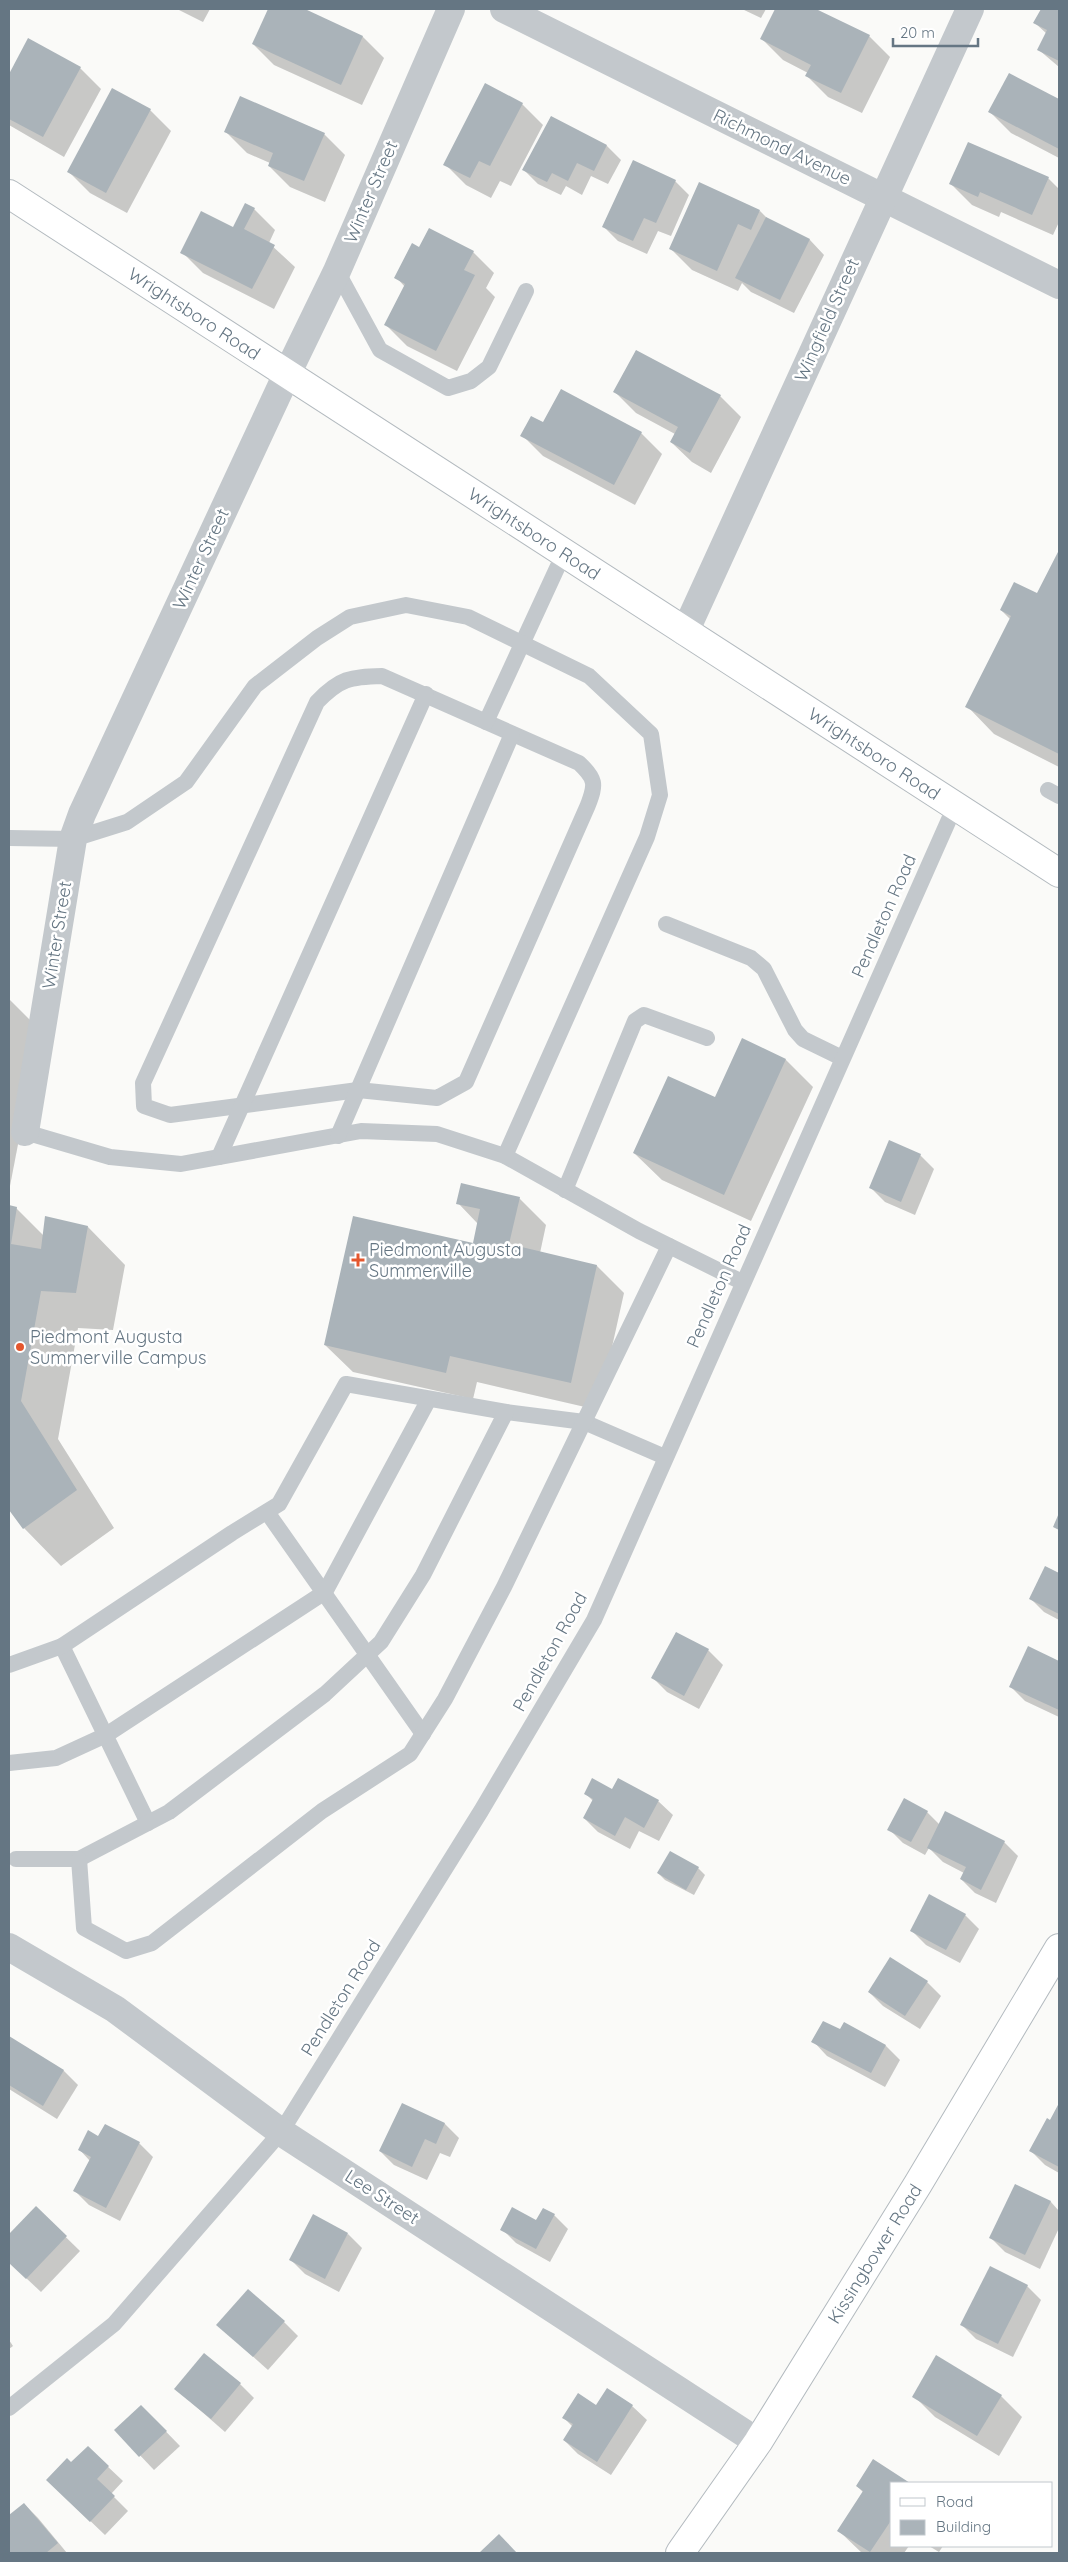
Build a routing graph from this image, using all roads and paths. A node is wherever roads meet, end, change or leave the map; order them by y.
1 (451, 9) edge
2 (504, 9) edge
3 (970, 9) edge
4 (9, 194) edge
5 (882, 197) junction
6 (337, 271) junction
7 (1059, 285) edge
8 (526, 291) dead end
9 (287, 374) junction
10 (564, 553) junction
11 (686, 632) junction
12 (522, 642) junction
13 (426, 694) junction
14 (486, 722) junction
15 (512, 734) junction
16 (955, 806) junction
17 (9, 838) edge
18 (73, 839) junction
19 (1059, 873) edge
20 (666, 924) dead end
21 (707, 1038) dead end
22 (842, 1058) junction
23 (358, 1090) junction
24 (241, 1106) junction
25 (25, 1132) joint
26 (338, 1136) junction
27 (504, 1156) junction
28 (219, 1157) junction
29 (565, 1190) junction
30 (669, 1246) junction
31 (742, 1282) junction
32 (429, 1399) junction
33 (506, 1412) junction
34 (584, 1422) junction
35 (665, 1457) junction
36 (267, 1512) junction
37 (325, 1592) junction
38 (62, 1646) junction
39 (367, 1655) junction
40 (9, 1665) edge
41 (423, 1734) junction
42 (106, 1735) junction
43 (9, 1763) edge
44 (148, 1823) junction
45 (16, 1859) dead end
46 (79, 1859) junction
47 (9, 1947) edge
48 (1059, 1948) edge
49 (281, 2132) junction
50 (9, 2408) edge
51 (758, 2442) junction
52 (684, 2552) edge

1 - 6 street, Winter Street
2 - 5 street, Richmond Avenue
3 - 5 street, Wingfield Street
4 - 9 main road, Wrightsboro Road
5 - 7 street, Richmond Avenue
5 - 11 street, Wingfield Street
6 - 8 lane
6 - 9 street, Winter Street
9 - 10 main road, Wrightsboro Road
9 - 18 street, Winter Street
10 - 11 main road, Wrightsboro Road
10 - 12 lane
11 - 16 main road, Wrightsboro Road
12 - 14 lane
12 - 18 lane
12 - 27 lane
13 - 14 lane
13 - 24 lane
13 - 24 lane
14 - 15 lane
15 - 23 lane
15 - 23 lane
16 - 19 main road, Wrightsboro Road
16 - 22 lane, Pendleton Road
17 - 18 lane
18 - 25 street, Winter Street
20 - 22 lane
21 - 29 lane
22 - 31 lane, Pendleton Road
23 - 24 lane
23 - 26 lane
24 - 28 lane
25 - 28 lane
26 - 27 lane
26 - 28 lane
27 - 29 lane
29 - 30 lane
30 - 31 lane
30 - 34 lane
31 - 35 lane, Pendleton Road
32 - 33 lane
32 - 36 lane
32 - 37 lane
33 - 34 lane
33 - 39 lane
34 - 35 lane
34 - 41 lane
35 - 49 lane, Pendleton Road
36 - 37 lane
36 - 38 lane
37 - 39 lane
37 - 42 lane
38 - 40 lane
38 - 42 lane
39 - 41 lane
39 - 44 lane
41 - 46 lane
42 - 43 lane
42 - 44 lane
44 - 46 lane
45 - 46 lane
47 - 49 street, Lee Street
48 - 51 main road, Kissingbower Road
49 - 50 lane, Pendleton Road
49 - 51 street, Lee Street
51 - 52 main road, Kissingbower Road

